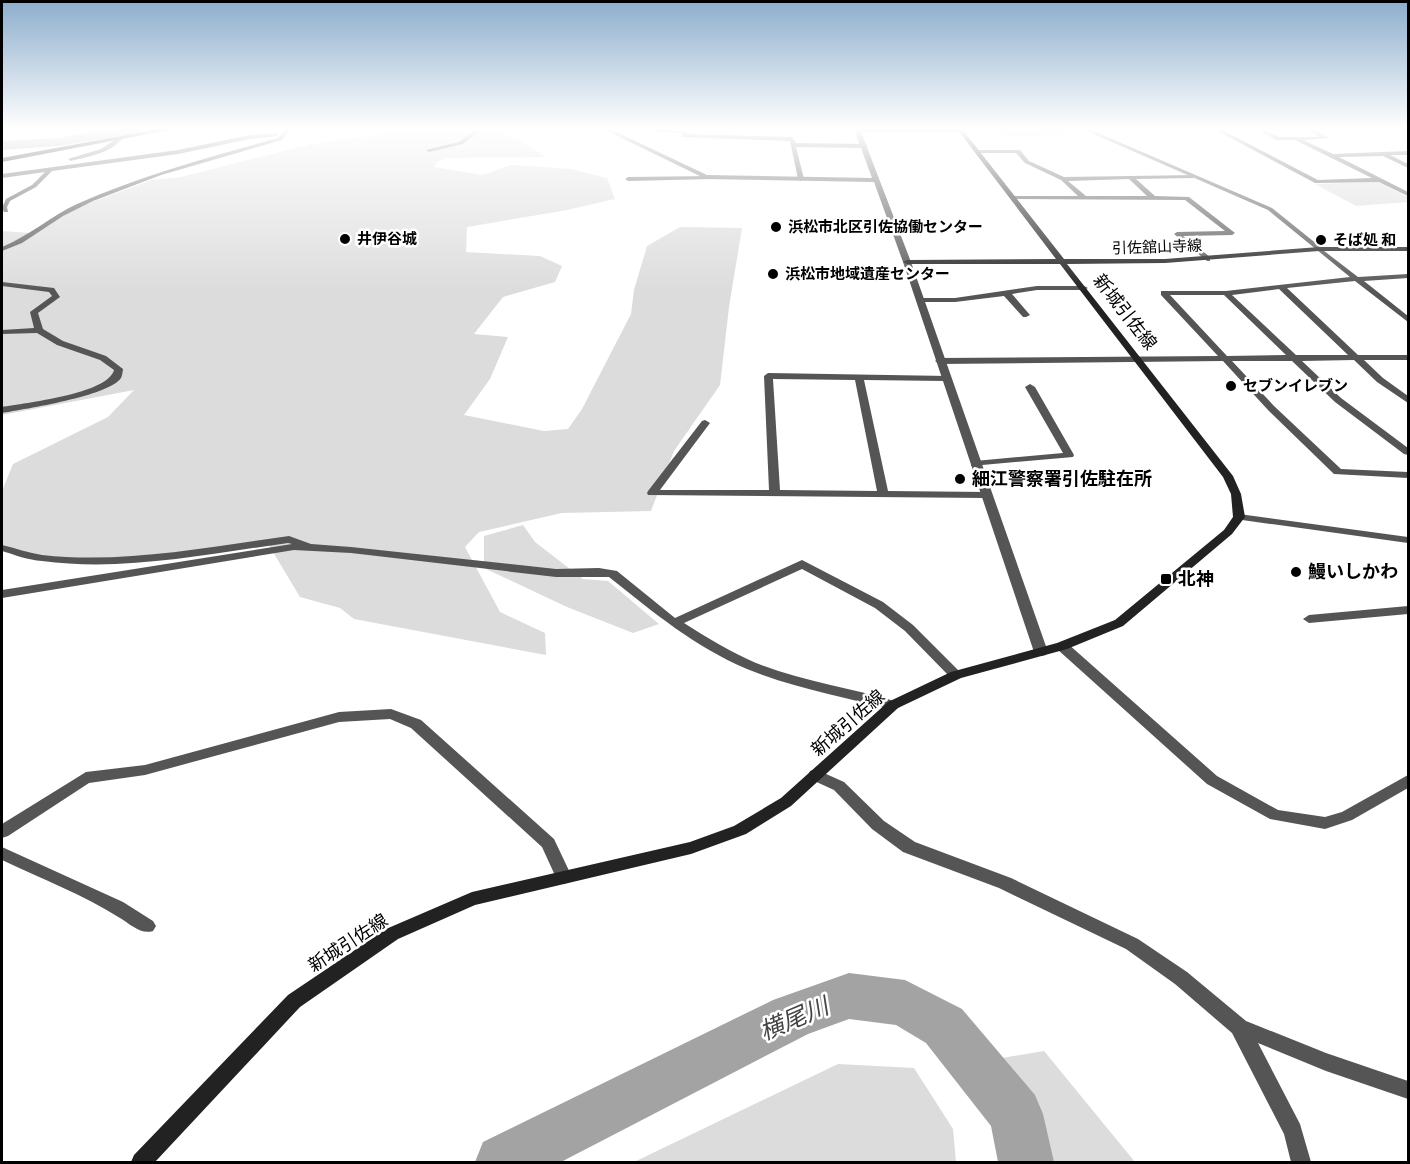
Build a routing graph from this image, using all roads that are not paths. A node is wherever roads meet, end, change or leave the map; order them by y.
1 (37, 183) edge
2 (142, 183) edge
3 (875, 183) edge
4 (1002, 183) edge
5 (1068, 183) edge
6 (1137, 183) edge
7 (1210, 183) edge
8 (1387, 183) edge
9 (1408, 194) edge
10 (1014, 198) junction
11 (1084, 198) junction
12 (1153, 198) junction
13 (6, 211) dead end
14 (2, 249) edge
15 (1319, 249) junction
16 (1408, 249) edge
17 (1207, 259) junction
18 (907, 262) junction
19 (1064, 262) junction
20 (1408, 276) edge
21 (1354, 279) junction
22 (2, 284) edge
23 (1280, 286) junction
24 (1084, 288) junction
25 (1006, 293) junction
26 (1226, 293) junction
27 (920, 300) junction
28 (1026, 315) dead end
29 (1408, 320) edge
30 (39, 330) junction
31 (2, 332) edge
32 (1408, 357) edge
33 (1138, 358) junction
34 (1228, 358) junction
35 (1295, 358) junction
36 (1355, 358) junction
37 (939, 362) junction
38 (860, 377) junction
39 (945, 378) junction
40 (1030, 387) dead end
41 (1408, 400) edge
42 (2, 410) edge
43 (705, 423) dead end
44 (1408, 452) edge
45 (975, 464) junction
46 (1408, 475) edge
47 (775, 493) junction
48 (883, 495) junction
49 (986, 495) junction
50 (1239, 517) junction
51 (1408, 540) edge
52 (2, 548) edge
53 (313, 548) junction
54 (2, 594) edge
55 (1408, 610) edge
56 (1310, 619) dead end
57 (674, 623) junction
58 (1062, 646) junction
59 (1041, 652) junction
60 (956, 675) junction
61 (893, 705) junction
62 (815, 775) junction
63 (1408, 781) edge
64 (2, 832) edge
65 (2, 853) edge
66 (564, 877) junction
67 (147, 926) dead end
68 (1239, 1027) junction
69 (1408, 1090) edge
70 (141, 1162) edge
71 (1301, 1162) edge

1 - 13 street
2 - 14 street
3 - 18 street
4 - 10 main road, 新城引佐線
5 - 11 street
6 - 12 street
7 - 15 street
8 - 9 street
10 - 11 street
10 - 19 main road, 新城引佐線
11 - 12 street
12 - 17 street
15 - 16 main road, 引佐舘山寺線
15 - 17 main road, 引佐舘山寺線
15 - 21 street
17 - 19 main road, 引佐舘山寺線
18 - 19 main road, 引佐舘山寺線
18 - 27 street
19 - 24 main road, 新城引佐線
20 - 21 street
21 - 23 street
21 - 29 street
22 - 30 street
23 - 26 street
23 - 36 street
24 - 25 street
24 - 33 main road, 新城引佐線
25 - 27 street
25 - 28 street
26 - 34 street
26 - 35 street
27 - 37 street
30 - 31 street
30 - 42 street
32 - 36 street
33 - 34 street
33 - 37 street
33 - 50 main road, 新城引佐線
34 - 35 street
34 - 46 street
35 - 36 street
35 - 44 street
36 - 41 street
37 - 39 street
38 - 39 street
38 - 47 street
38 - 48 street
39 - 45 street
40 - 45 street
43 - 47 street
45 - 49 street
47 - 48 street
48 - 49 street
49 - 59 street
50 - 51 street
50 - 58 main road, 新城引佐線
52 - 53 street
53 - 54 street
53 - 57 street
55 - 56 street
57 - 60 street
57 - 61 street
58 - 59 main road, 新城引佐線
58 - 63 street
59 - 60 main road, 新城引佐線
60 - 61 main road, 新城引佐線
61 - 62 main road, 新城引佐線
62 - 66 main road, 新城引佐線
62 - 68 street
64 - 66 street
65 - 67 street
66 - 70 main road, 新城引佐線
68 - 69 street
68 - 71 street

